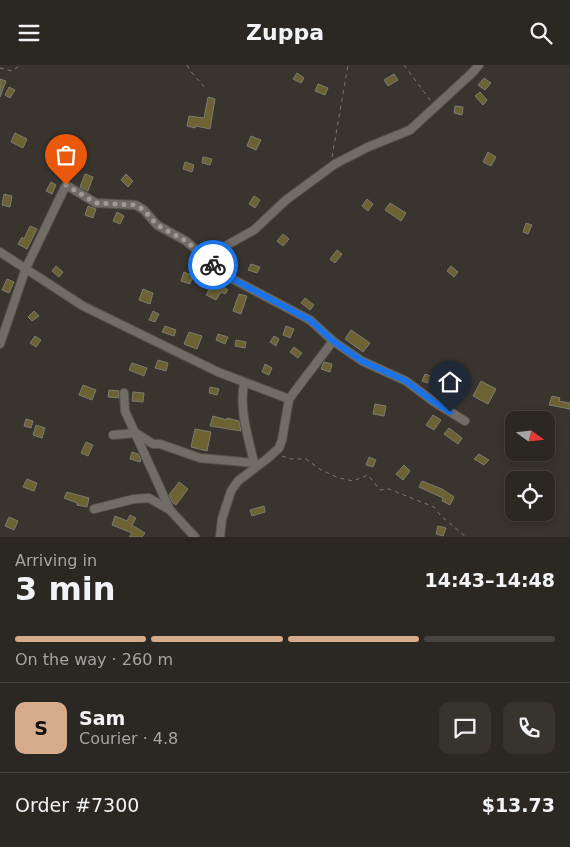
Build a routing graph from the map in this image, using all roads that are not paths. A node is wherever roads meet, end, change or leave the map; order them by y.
1 (479, 65) edge
2 (0, 251) edge
3 (204, 258) junction
4 (26, 268) junction
5 (333, 341) junction
6 (0, 344) edge
7 (244, 383) junction
8 (124, 393) dead end
9 (289, 399) junction
10 (465, 421) dead end
11 (136, 433) junction
12 (113, 435) dead end
13 (255, 465) junction
14 (94, 509) dead end
15 (170, 510) junction
16 (194, 537) edge
17 (220, 537) edge

1 - 3 street
2 - 4 street
3 - 4 street
3 - 5 street
4 - 6 street
4 - 7 street
5 - 9 street
5 - 10 street
7 - 9 street
7 - 13 street
8 - 11 street
9 - 13 street
11 - 12 street
11 - 13 street
11 - 15 street
13 - 17 street
14 - 15 street
15 - 16 street

